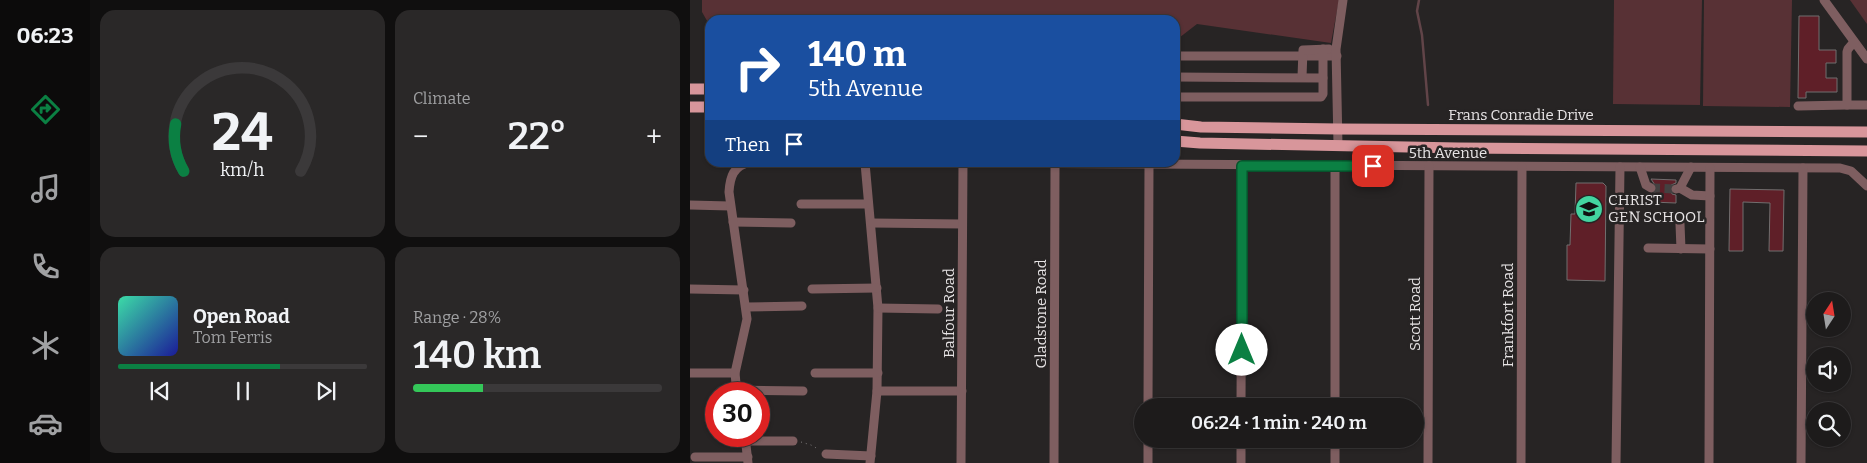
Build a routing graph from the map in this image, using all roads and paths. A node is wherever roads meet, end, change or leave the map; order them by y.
1 (1343, 0) edge
2 (1824, 0) edge
3 (1854, 42) junction
4 (1324, 53) junction
5 (1337, 53) junction
6 (1180, 56) edge
7 (1303, 56) junction
8 (1867, 59) edge
9 (1180, 77) edge
10 (1302, 78) junction
11 (1323, 78) junction
12 (690, 89) edge
13 (705, 89) edge
14 (1180, 97) edge
15 (1847, 105) junction
16 (1867, 105) edge
17 (1798, 106) dead end
18 (690, 107) edge
19 (705, 107) edge
20 (1180, 125) edge
21 (1338, 129) junction
22 (1867, 132) edge
23 (1180, 141) edge
24 (1338, 146) junction
25 (1867, 151) edge
26 (1180, 165) edge
27 (1242, 166) junction
28 (1336, 166) junction
29 (1429, 166) junction
30 (738, 167) edge
31 (865, 167) edge
32 (963, 167) edge
33 (1055, 167) edge
34 (1149, 167) edge
35 (1522, 167) junction
36 (1620, 167) junction
37 (1640, 167) junction
38 (1691, 168) junction
39 (1710, 168) junction
40 (1803, 168) junction
41 (1867, 186) edge
42 (1651, 188) dead end
43 (1710, 196) junction
44 (801, 204) dead end
45 (868, 204) junction
46 (690, 205) edge
47 (730, 206) junction
48 (733, 222) junction
49 (791, 222) dead end
50 (872, 223) junction
51 (962, 224) junction
52 (1680, 224) dead end
53 (1648, 248) dead end
54 (1681, 249) junction
55 (1710, 249) junction
56 (877, 288) junction
57 (690, 289) edge
58 (812, 289) dead end
59 (744, 290) junction
60 (802, 306) dead end
61 (746, 307) junction
62 (878, 308) junction
63 (938, 309) dead end
64 (734, 373) junction
65 (815, 373) dead end
66 (878, 373) junction
67 (690, 374) edge
68 (735, 382) edge
69 (803, 390) dead end
70 (770, 391) edge
71 (877, 391) junction
72 (962, 391) junction
73 (1148, 398) edge
74 (1241, 398) edge
75 (1335, 398) edge
76 (770, 440) edge
77 (793, 441) joint
78 (747, 447) edge
79 (1148, 448) edge
80 (1241, 448) edge
81 (1335, 448) edge
82 (826, 454) joint
83 (695, 457) dead end
84 (748, 460) edge
85 (870, 460) edge
86 (962, 463) edge
87 (1054, 463) edge
88 (1148, 463) edge
89 (1241, 463) edge
90 (1334, 463) edge
91 (1428, 463) edge
92 (1521, 463) edge
93 (1616, 463) edge
94 (1709, 463) edge
95 (1801, 463) edge

1 - 5 street
2 - 3 street
3 - 8 street
3 - 15 street
4 - 5 street
4 - 7 street
4 - 11 street
5 - 21 street
6 - 7 street
7 - 10 street
9 - 10 street
10 - 11 street
11 - 14 street
12 - 13 main road
15 - 16 street
15 - 17 street
18 - 19 main road
20 - 21 main road, Frans Conradie Drive
21 - 22 main road, Frans Conradie Drive
21 - 24 street
23 - 24 main road
24 - 25 main road
26 - 27 street, 5th Avenue
27 - 28 street, 5th Avenue
27 - 74 street
28 - 29 street, 5th Avenue
28 - 75 street
29 - 35 street, 5th Avenue
29 - 91 street, Scott Road
30 - 47 street
31 - 45 street
32 - 51 street, Balfour Road
33 - 87 street, Gladstone Road
34 - 73 street
35 - 36 street, 5th Avenue
35 - 92 street, Frankfort Road
36 - 37 street, 5th Avenue
36 - 93 street
37 - 38 street, 5th Avenue
37 - 42 street
38 - 39 street, 5th Avenue
38 - 43 street
39 - 40 street, 5th Avenue
39 - 43 street
40 - 41 street, 5th Avenue
40 - 95 street
43 - 55 street
44 - 45 street
45 - 50 street
46 - 47 street
47 - 48 street
48 - 49 street
48 - 59 street
50 - 51 street
50 - 56 street
51 - 72 street, Balfour Road
52 - 54 street
53 - 54 street
54 - 55 street
55 - 94 street
56 - 58 street
56 - 62 street
57 - 59 street
59 - 61 street
60 - 61 street
61 - 64 street
62 - 63 street
62 - 66 street
64 - 67 street
64 - 68 street
65 - 66 street
66 - 71 street
69 - 70 street
71 - 72 street
71 - 85 street
72 - 86 street, Balfour Road
76 - 77 street
77 - 82 path
78 - 84 street
79 - 88 street
80 - 89 street
81 - 90 street
82 - 85 street
83 - 84 street

